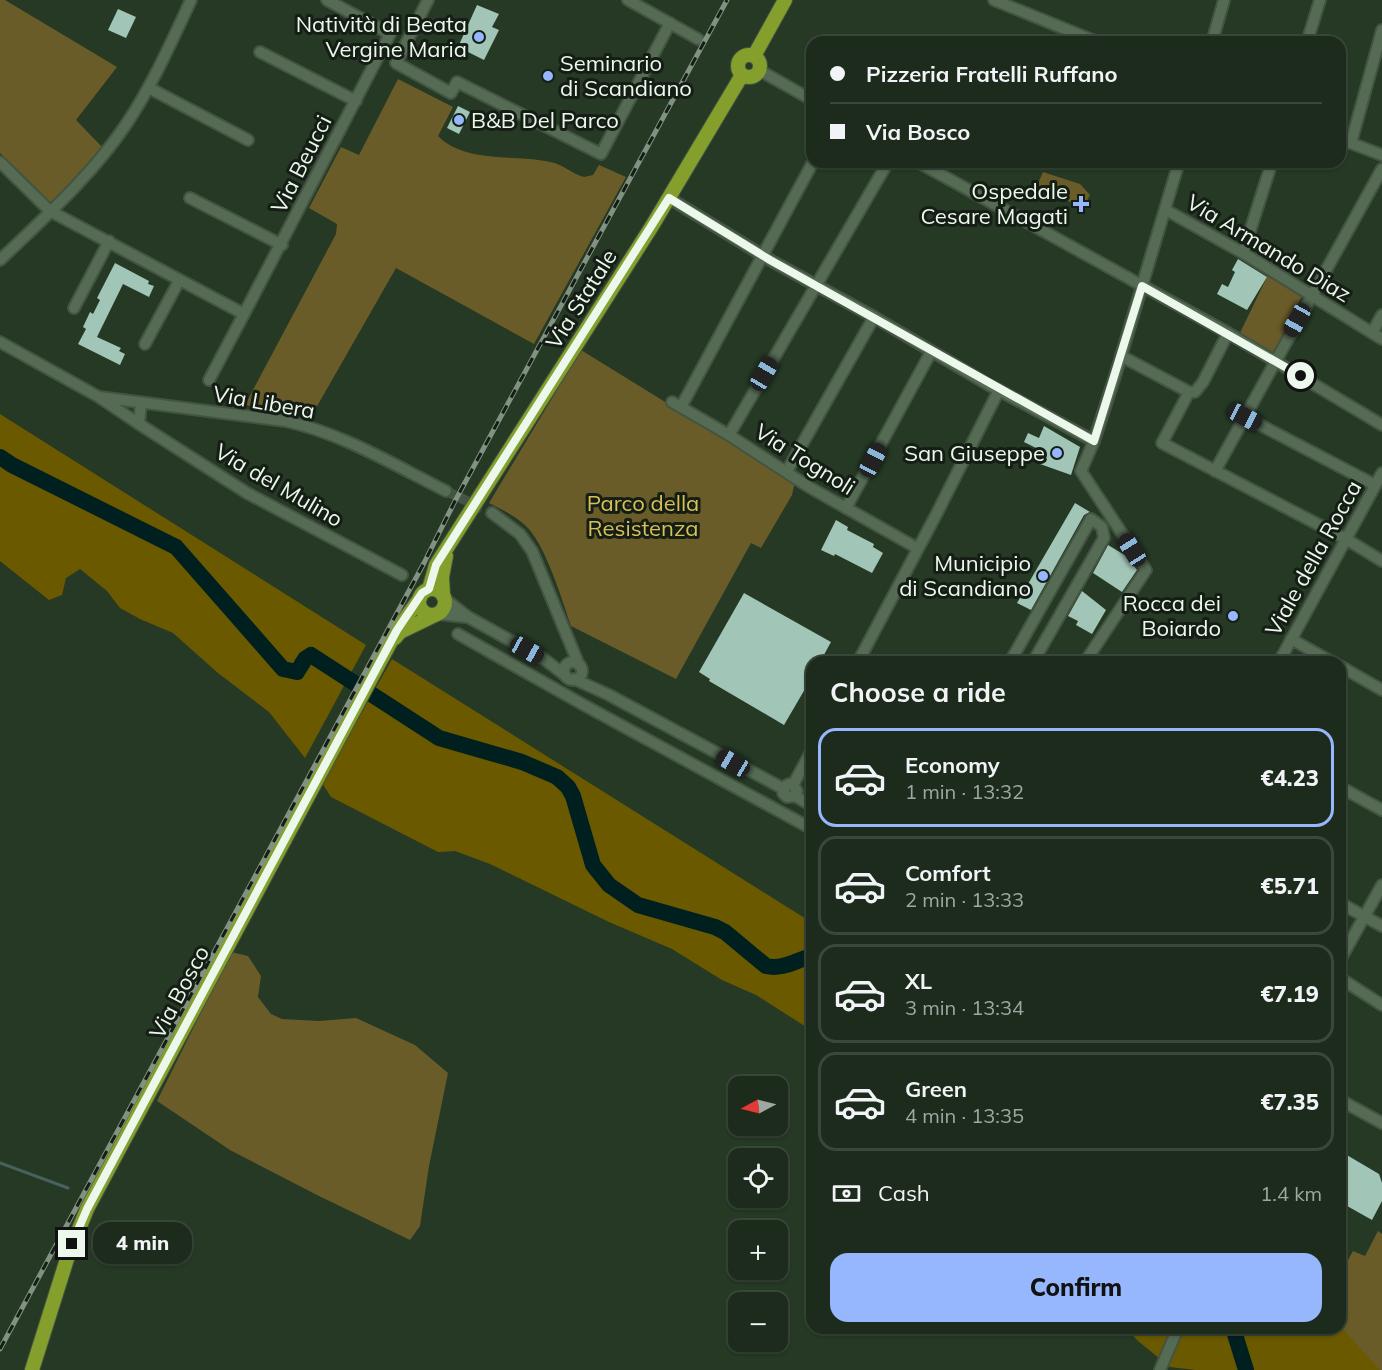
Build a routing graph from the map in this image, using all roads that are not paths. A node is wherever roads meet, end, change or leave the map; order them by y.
1 (327, 0) edge
2 (428, 0) edge
3 (628, 0) edge
4 (785, 0) edge
5 (994, 0) edge
6 (1224, 0) edge
7 (1320, 0) edge
8 (189, 1) edge
9 (669, 23) junction
10 (1382, 30) edge
11 (1082, 36) edge
12 (1214, 36) edge
13 (1310, 36) edge
14 (698, 39) dead end
15 (260, 52) dead end
16 (754, 56) junction
17 (759, 70) junction
18 (742, 75) junction
19 (149, 88) junction
20 (806, 97) edge
21 (356, 101) junction
22 (248, 140) dead end
23 (1346, 141) edge
24 (1351, 143) junction
25 (1382, 155) edge
26 (0, 163) edge
27 (810, 168) edge
28 (884, 168) edge
29 (929, 168) edge
30 (1177, 168) edge
31 (1270, 168) edge
32 (1382, 169) edge
33 (190, 198) dead end
34 (669, 198) junction
35 (1166, 210) junction
36 (50, 211) junction
37 (109, 241) junction
38 (282, 245) junction
39 (1243, 253) junction
40 (762, 255) junction
41 (0, 260) edge
42 (178, 280) junction
43 (815, 285) junction
44 (1142, 286) junction
45 (1310, 296) junction
46 (74, 308) dead end
47 (244, 314) junction
48 (1382, 315) edge
49 (874, 317) junction
50 (1228, 333) junction
51 (1377, 336) edge
52 (0, 342) edge
53 (145, 344) dead end
54 (931, 352) junction
55 (1121, 356) junction
56 (1275, 360) junction
57 (209, 380) dead end
58 (999, 390) junction
59 (1192, 392) junction
60 (99, 397) junction
61 (141, 403) junction
62 (1245, 417) junction
63 (139, 424) junction
64 (1382, 425) edge
65 (729, 435) junction
66 (1094, 441) junction
67 (787, 471) junction
68 (1215, 471) junction
69 (1382, 473) edge
70 (1375, 485) junction
71 (446, 491) tunnel mouth
72 (846, 508) junction
73 (492, 513) tunnel mouth
74 (1346, 539) junction
75 (450, 542) junction
76 (917, 548) junction
77 (1382, 561) edge
78 (402, 575) dead end
79 (424, 594) junction
80 (444, 597) junction
81 (437, 614) junction
82 (468, 617) junction
83 (1033, 620) junction
84 (1051, 631) junction
85 (458, 634) dead end
86 (1291, 639) junction
87 (392, 642) junction
88 (861, 656) edge
89 (1013, 656) edge
90 (1036, 656) edge
91 (1088, 656) edge
92 (1282, 656) edge
93 (1321, 656) edge
94 (1346, 669) edge
95 (573, 670) junction
96 (1382, 690) edge
97 (806, 761) edge
98 (791, 790) junction
99 (1346, 790) edge
100 (806, 801) edge
101 (1382, 810) edge
102 (806, 826) edge
103 (1382, 885) edge
104 (1346, 906) edge
105 (1364, 916) junction
106 (1382, 926) edge
107 (1346, 949) edge
108 (1346, 982) edge
109 (1382, 1005) edge
110 (1346, 1103) edge
111 (1382, 1124) edge
112 (1175, 1334) edge
113 (32, 1370) edge
114 (1160, 1370) edge

1 - 21 street, Via Beucci
2 - 9 street
3 - 9 street
4 - 16 main road, Via Statale
5 - 11 street
6 - 12 street
7 - 13 street
8 - 19 street
9 - 14 street
10 - 24 street
15 - 21 street, Via Beucci
16 - 17 main road
16 - 18 main road, Via Statale
17 - 18 main road
17 - 20 street
18 - 34 main road, Via Statale
19 - 22 street
19 - 36 street
21 - 38 street, Via Beucci
23 - 24 street
24 - 25 street
26 - 36 street
27 - 40 street
28 - 43 street
29 - 44 street
30 - 35 street
31 - 39 street
32 - 45 street
33 - 38 street, Via Beucci
34 - 40 street
34 - 75 main road, Via Statale
35 - 39 street, Via Armando Diaz
35 - 44 street
36 - 37 street
36 - 41 street
37 - 42 street
37 - 46 street
38 - 47 street, Via Beucci
39 - 45 street, Via Armando Diaz
40 - 43 street
40 - 65 street, Via Tognoli
42 - 47 street
42 - 53 street
43 - 49 street
43 - 65 street
44 - 50 street
44 - 55 street
45 - 51 street, Via Armando Diaz
45 - 56 street
47 - 57 street, Via Beucci
48 - 51 street
49 - 54 street
49 - 67 street
50 - 56 street
50 - 59 street
52 - 60 street, Via del Mulino
54 - 58 street
54 - 72 street
55 - 59 street
55 - 66 street
56 - 62 street
56 - 64 street
58 - 66 street
58 - 76 street
59 - 68 street
60 - 61 street, Via Libera
60 - 63 street, Via del Mulino
61 - 63 street
61 - 71 street, Via Libera
62 - 68 street
62 - 70 street
63 - 78 street, Via del Mulino
65 - 67 street, Via Tognoli
66 - 91 street
67 - 72 street, Via Tognoli
68 - 74 street
69 - 70 street, Viale della Rocca
70 - 74 street, Viale della Rocca
72 - 76 street, Via Tognoli
73 - 95 street
74 - 77 street
74 - 86 street, Viale della Rocca
75 - 79 main road, Via Statale
75 - 80 main road, Via Statale
76 - 88 street
79 - 80 main road
79 - 81 main road
79 - 87 main road, Via Statale
80 - 81 main road, Via Statale
80 - 82 street
81 - 82 street
81 - 87 main road
82 - 95 street
83 - 84 street
83 - 84 street
83 - 89 street
84 - 90 street
85 - 102 street
86 - 92 street, Viale della Rocca
86 - 93 street
87 - 113 main road, Via Bosco
94 - 96 street
95 - 98 street
97 - 98 street
98 - 100 street
99 - 101 street
103 - 105 street
104 - 105 street
105 - 106 street
105 - 107 street
108 - 109 street
110 - 111 street
112 - 114 street

